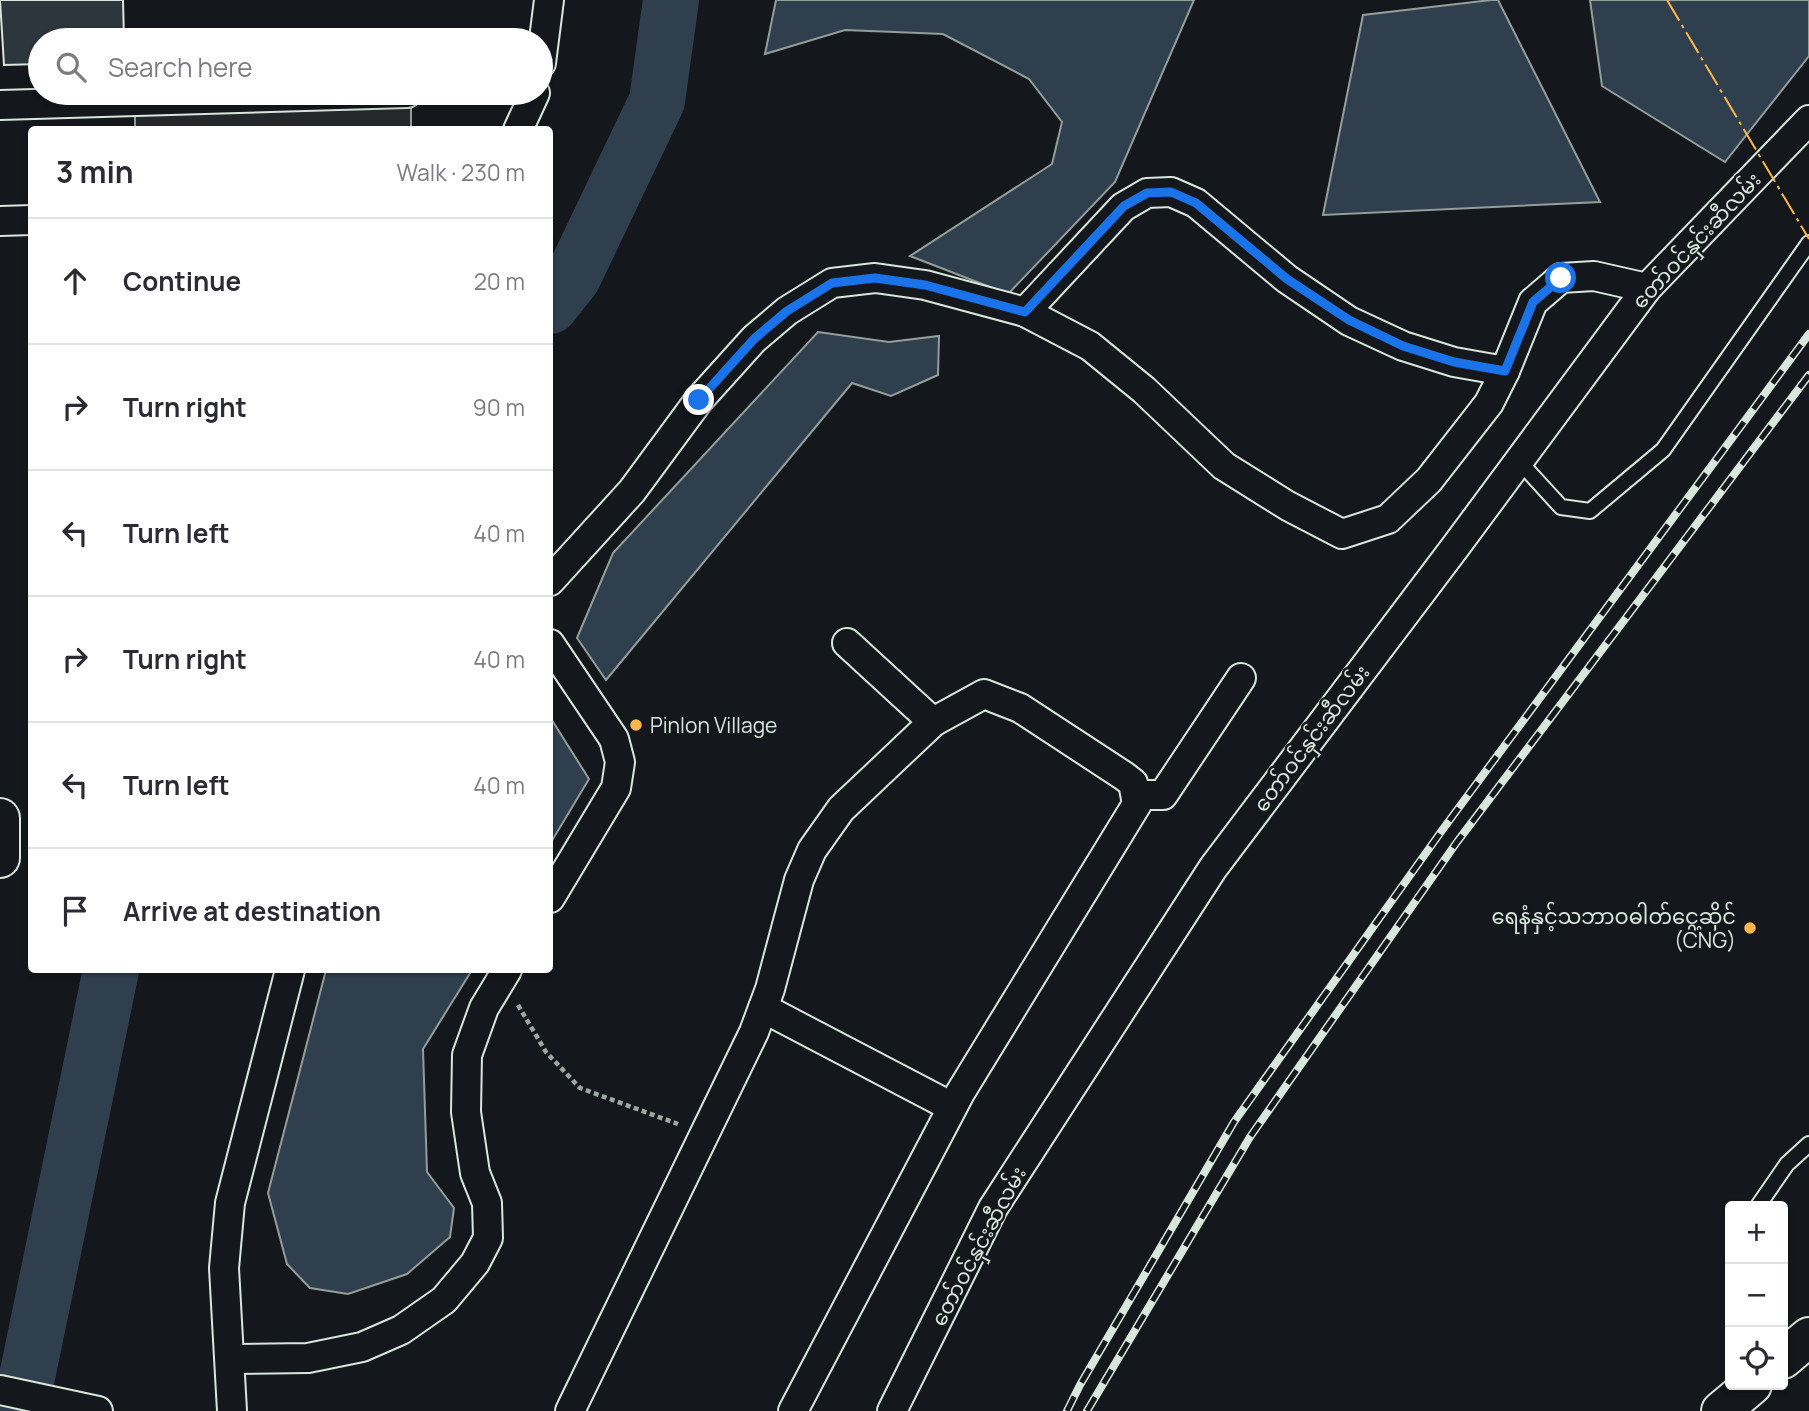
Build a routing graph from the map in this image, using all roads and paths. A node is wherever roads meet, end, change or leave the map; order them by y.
1 (549, 0) edge
2 (545, 28) edge
3 (28, 104) edge
4 (0, 105) edge
5 (530, 105) edge
6 (1809, 120) edge
7 (520, 126) edge
8 (28, 220) edge
9 (0, 221) edge
10 (1809, 243) edge
11 (1647, 288) junction
12 (1025, 312) junction
13 (1505, 371) junction
14 (1519, 461) junction
15 (553, 578) edge
16 (846, 643) dead end
17 (553, 649) edge
18 (1241, 677) dead end
19 (933, 722) junction
20 (1137, 795) junction
21 (0, 803) edge
22 (0, 819) edge
23 (0, 858) edge
24 (553, 893) edge
25 (289, 973) edge
26 (505, 973) edge
27 (763, 1008) junction
28 (952, 1107) junction
29 (704, 1134) junction
30 (1809, 1144) edge
31 (1761, 1201) edge
32 (231, 1359) junction
33 (0, 1390) edge
34 (1746, 1390) edge
35 (88, 1409) edge
36 (233, 1411) edge
37 (570, 1411) edge
38 (793, 1411) edge
39 (892, 1411) edge
40 (1721, 1411) edge

1 - 2 street
3 - 4 street
5 - 7 street
6 - 11 street, တော်ဝင်နှင်းဆီလမ်း
8 - 9 street
10 - 14 lane
11 - 13 street
11 - 14 street, တော်ဝင်နှင်းဆီလမ်း
12 - 13 street
12 - 13 street
12 - 15 street
14 - 39 street, တော်ဝင်နှင်းဆီလမ်း
16 - 19 street
17 - 24 street
18 - 20 street
19 - 20 street
19 - 27 street
20 - 28 street
21 - 22 street
22 - 23 main road
25 - 32 street
26 - 29 path
26 - 32 street
27 - 28 street
27 - 29 street
28 - 38 street
29 - 37 street
30 - 31 lane
32 - 36 street
33 - 35 street
34 - 40 main road

